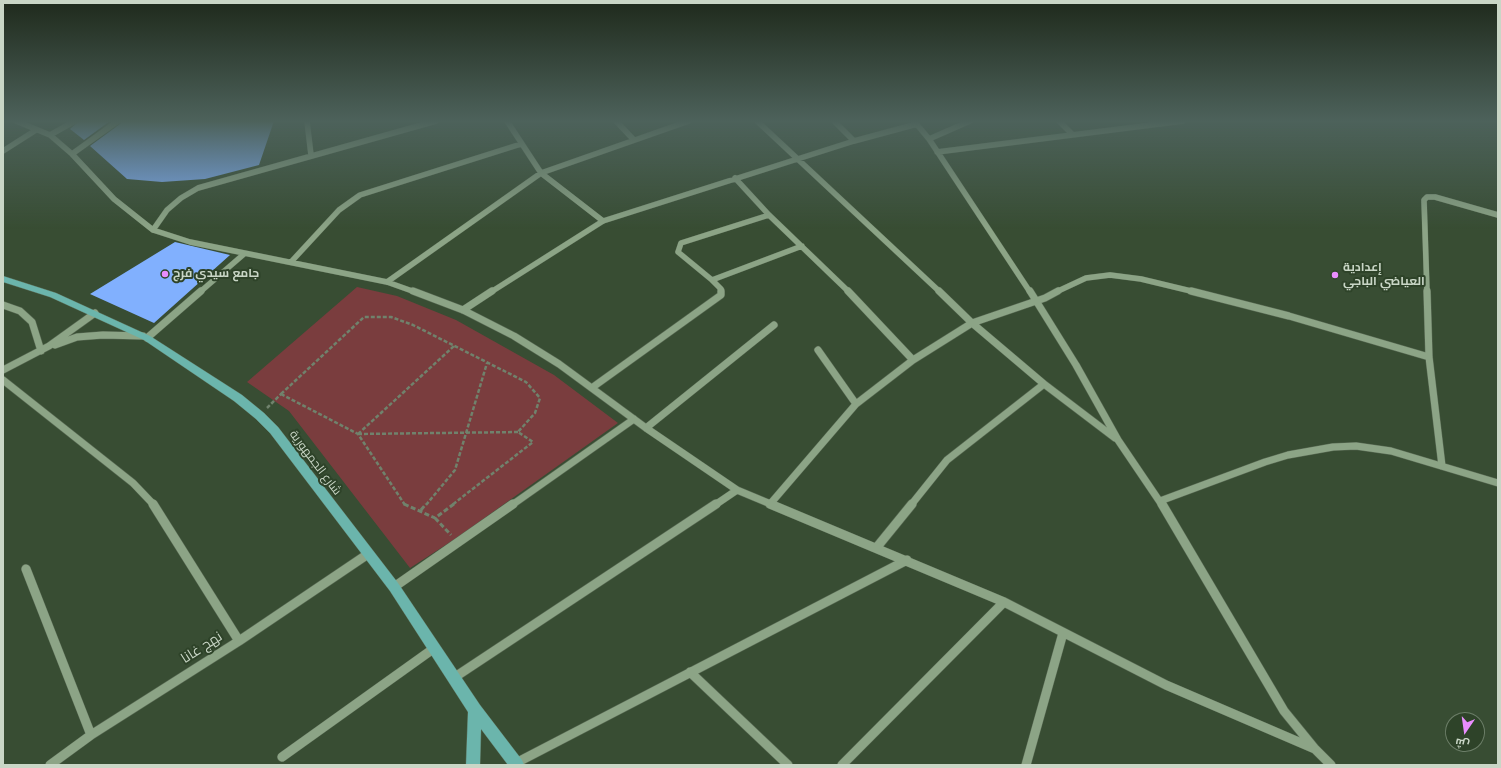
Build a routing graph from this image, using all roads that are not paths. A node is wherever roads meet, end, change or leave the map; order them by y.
1 (75, 157) edge
2 (308, 157) edge
3 (480, 157) edge
4 (530, 157) edge
5 (586, 157) edge
6 (797, 157) edge
7 (806, 157) edge
8 (940, 157) edge
9 (799, 159) junction
10 (541, 173) junction
11 (735, 178) junction
12 (769, 215) junction
13 (1498, 215) edge
14 (603, 221) junction
15 (153, 230) junction
16 (802, 246) junction
17 (244, 254) junction
18 (291, 262) junction
19 (3, 279) edge
20 (712, 280) junction
21 (387, 282) junction
22 (1036, 301) junction
23 (3, 305) edge
24 (463, 310) junction
25 (95, 313) junction
26 (972, 323) junction
27 (774, 324) dead end
28 (145, 337) junction
29 (49, 346) junction
30 (41, 350) junction
31 (818, 350) dead end
32 (1429, 358) junction
33 (913, 360) junction
34 (3, 370) edge
35 (3, 380) edge
36 (1044, 384) junction
37 (593, 387) junction
38 (856, 404) junction
39 (634, 419) junction
40 (646, 428) junction
41 (1118, 440) junction
42 (1442, 466) junction
43 (1498, 483) edge
44 (737, 490) junction
45 (1160, 501) junction
46 (771, 503) junction
47 (877, 546) junction
48 (368, 554) junction
49 (907, 560) junction
50 (26, 569) dead end
51 (394, 587) junction
52 (1004, 602) junction
53 (1063, 633) junction
54 (239, 641) junction
55 (433, 648) junction
56 (690, 672) junction
57 (455, 677) junction
58 (475, 710) junction
59 (91, 736) junction
60 (1315, 749) junction
61 (282, 758) dead end
62 (517, 764) edge
63 (50, 765) edge
64 (473, 765) edge
65 (788, 765) edge
66 (842, 765) edge
67 (1026, 765) edge
68 (1331, 765) edge

1 - 15 street
2 - 15 street
3 - 18 street
4 - 10 street
5 - 10 street
6 - 9 street
7 - 9 street
8 - 22 street
9 - 11 street
9 - 26 street
10 - 14 street
10 - 21 street
11 - 12 street
11 - 14 street
12 - 16 street
12 - 20 street
13 - 32 street
14 - 24 street
15 - 17 street
16 - 20 street
16 - 33 street
17 - 18 street
17 - 28 street
18 - 21 street
19 - 25 main road, شارع الجمهورية
20 - 37 street
21 - 24 street
22 - 26 street
22 - 32 street
22 - 41 street
23 - 30 street
24 - 37 street
25 - 28 main road, شارع الجمهورية
25 - 29 street
26 - 33 street
26 - 36 street
27 - 40 street
28 - 29 street
28 - 48 main road, شارع الجمهورية
29 - 30 street
30 - 34 street
31 - 38 street
32 - 42 street
33 - 38 street
35 - 54 street
36 - 41 street
36 - 47 street
37 - 39 street
38 - 46 street
39 - 40 street
39 - 51 street
40 - 44 street
41 - 45 street
42 - 43 street
42 - 45 street
44 - 46 street
44 - 57 street
45 - 60 street
46 - 47 street
47 - 49 street
48 - 51 main road, شارع الجمهورية
48 - 54 street, نهج غانا
49 - 52 street
49 - 56 street
50 - 59 street
51 - 55 main road, شارع الجمهورية
52 - 53 street
52 - 66 street
53 - 60 street
53 - 67 street
54 - 59 street, نهج غانا
55 - 57 main road, شارع الجمهورية
55 - 61 street
56 - 62 street
56 - 65 street
57 - 58 main road, شارع الجمهورية
58 - 62 main road, شارع الجمهورية
58 - 64 main road
59 - 63 street, نهج غانا
60 - 68 street

